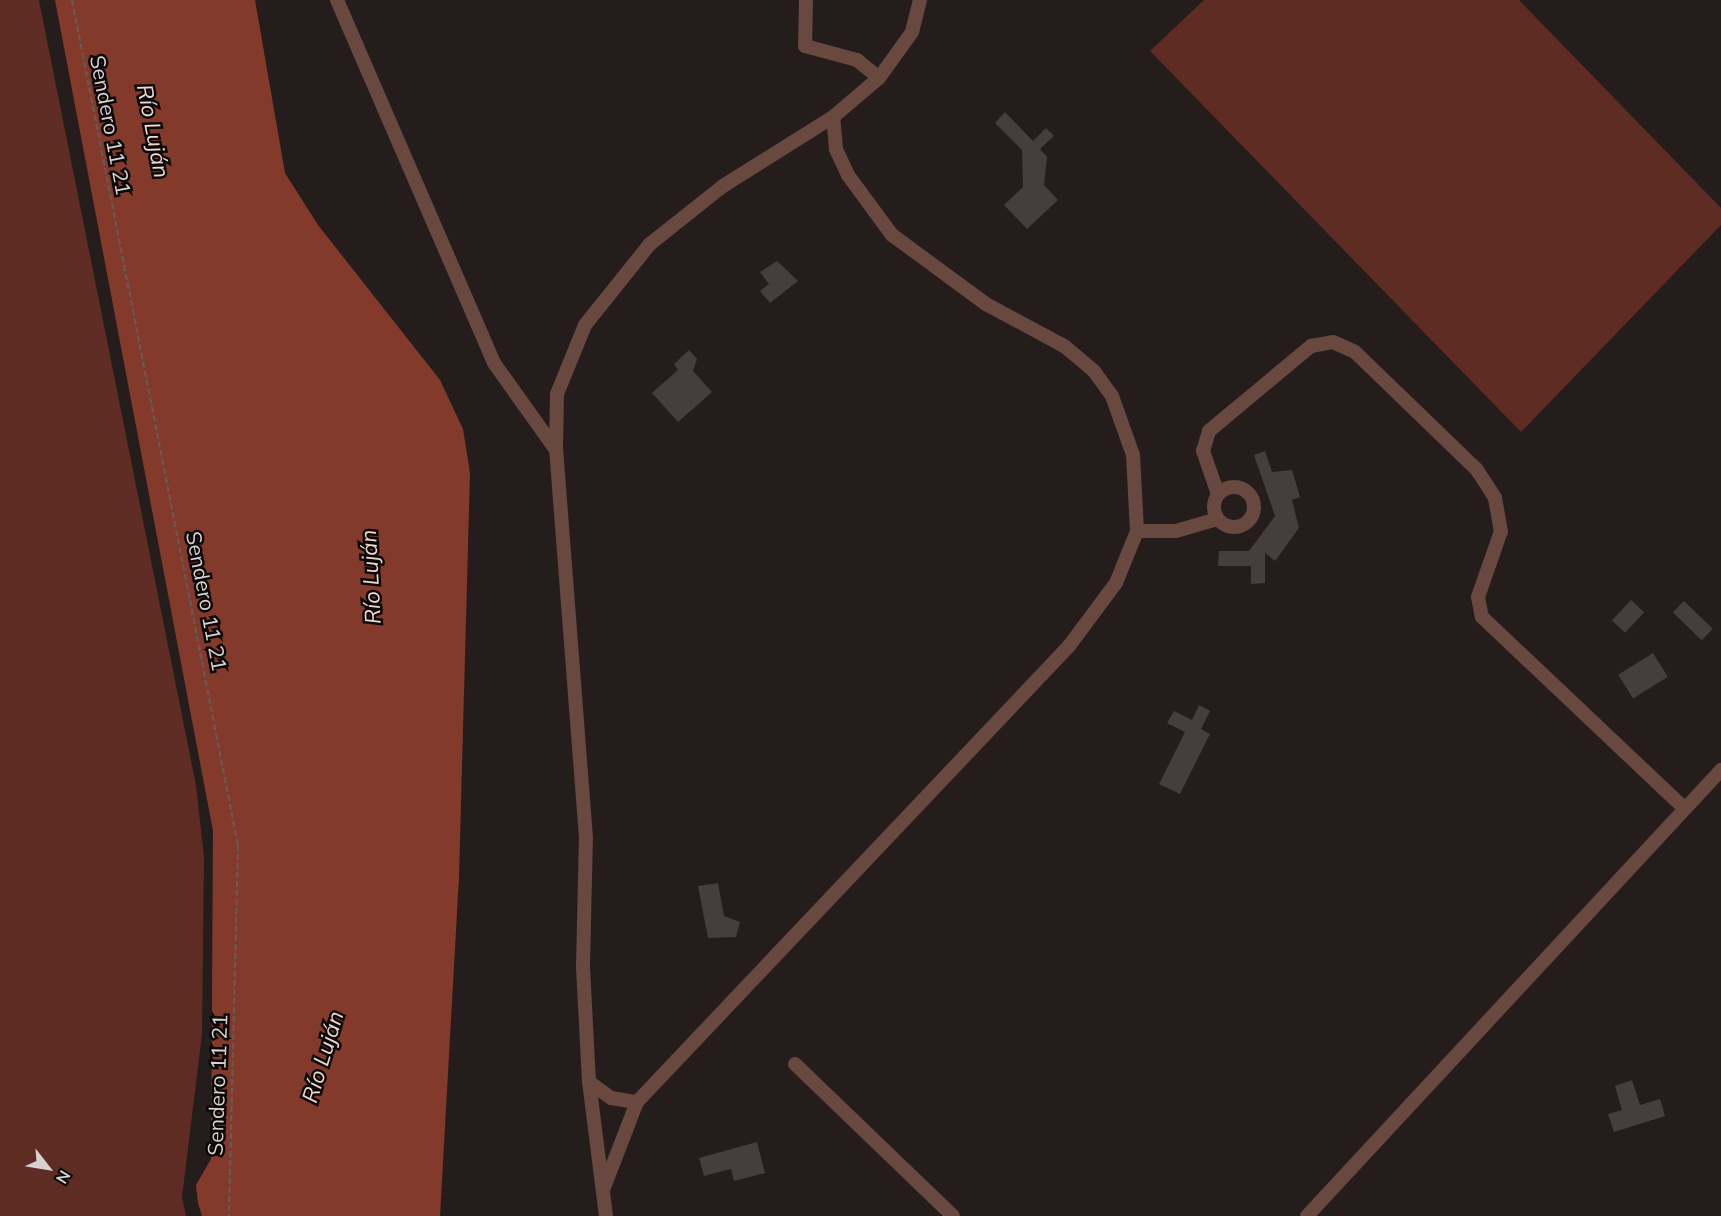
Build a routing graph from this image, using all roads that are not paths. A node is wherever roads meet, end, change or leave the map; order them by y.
1 (337, 0) edge
2 (806, 0) edge
3 (920, 0) edge
4 (879, 78) junction
5 (833, 117) junction
6 (556, 450) junction
7 (1218, 494) junction
8 (1217, 519) junction
9 (1137, 531) junction
10 (1721, 770) edge
11 (1685, 809) junction
12 (795, 1064) dead end
13 (588, 1082) junction
14 (637, 1102) junction
15 (602, 1194) junction
16 (606, 1216) edge
17 (953, 1216) edge
18 (1307, 1216) edge

1 - 6 street
2 - 4 street
3 - 4 street
4 - 5 street
5 - 6 street
5 - 9 street
6 - 13 street
7 - 8 street
7 - 8 street
7 - 11 street
8 - 9 street
9 - 14 street
10 - 11 street
11 - 18 street
12 - 17 street
13 - 14 street
13 - 15 street
14 - 15 street
15 - 16 street

